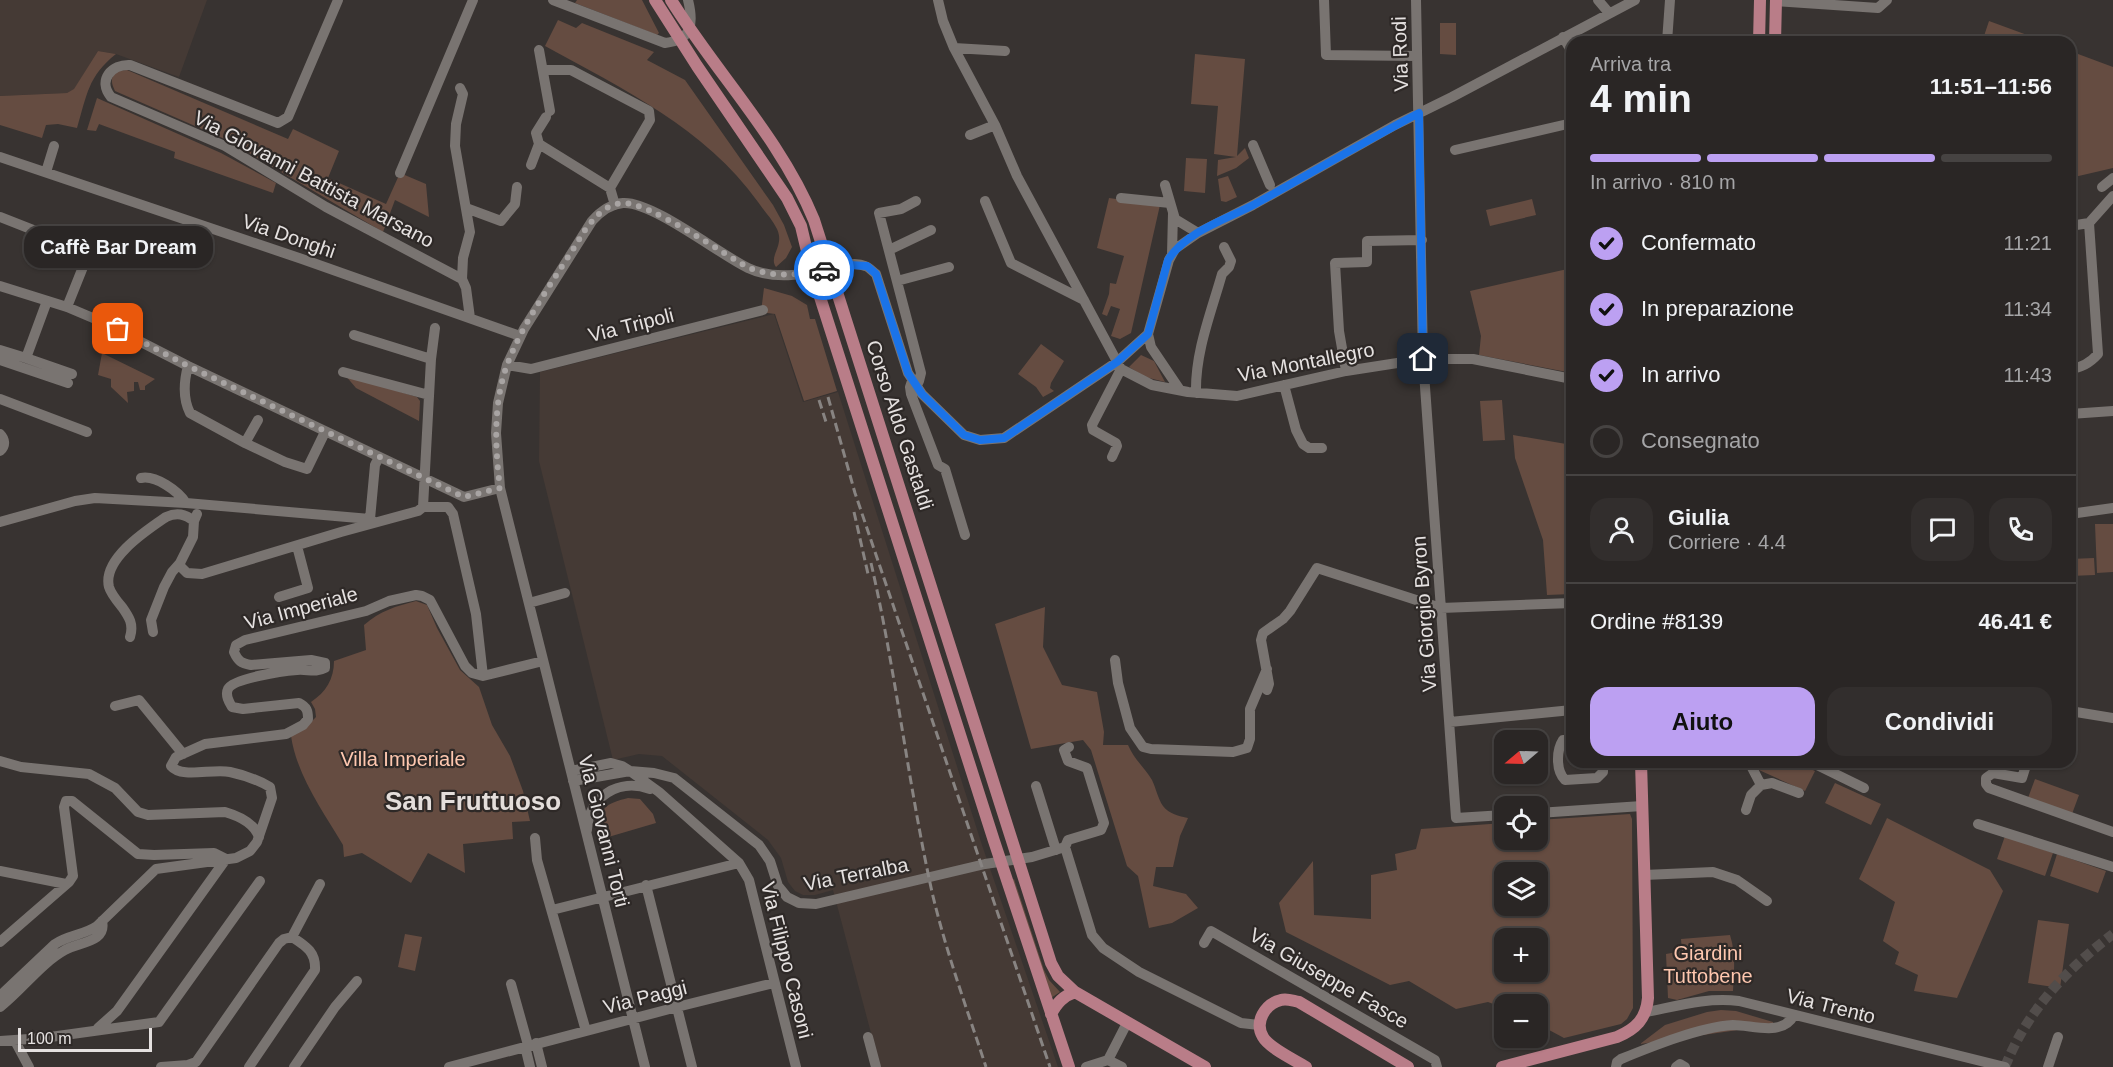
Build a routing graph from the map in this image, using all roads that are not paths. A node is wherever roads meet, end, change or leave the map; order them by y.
1 (338, 0) edge
2 (473, 0) edge
3 (553, 0) edge
4 (655, 0) edge
5 (672, 0) edge
6 (688, 0) edge
7 (938, 0) edge
8 (1324, 0) edge
9 (1416, 0) edge
10 (1598, 0) edge
11 (1635, 0) edge
12 (1670, 0) edge
13 (1760, 0) edge
14 (1887, 0) edge
15 (1776, 1) edge
16 (1808, 2) edge
17 (571, 3) edge
18 (1609, 13) junction
19 (690, 28) junction
20 (1667, 36) edge
21 (1759, 36) edge
22 (1775, 36) edge
23 (1563, 37) junction
24 (681, 39) junction
25 (1566, 42) edge
26 (954, 48) junction
27 (539, 50) dead end
28 (1005, 51) dead end
29 (1417, 56) junction
30 (543, 70) junction
31 (460, 88) dead end
32 (1419, 113) junction
33 (1566, 124) edge
34 (995, 125) junction
35 (970, 135) dead end
36 (539, 144) junction
37 (1253, 145) dead end
38 (54, 146) dead end
39 (1455, 150) dead end
40 (0, 157) edge
41 (531, 165) dead end
42 (46, 172) junction
43 (400, 173) dead end
44 (2113, 178) edge
45 (1165, 185) dead end
46 (1270, 185) dead end
47 (517, 187) dead end
48 (2102, 187) dead end
49 (610, 188) junction
50 (2113, 196) edge
51 (1121, 198) dead end
52 (916, 201) dead end
53 (984, 201) dead end
54 (615, 205) junction
55 (466, 208) junction
56 (1172, 208) junction
57 (0, 217) edge
58 (2089, 223) junction
59 (2076, 225) edge
60 (931, 230) dead end
61 (1198, 233) junction
62 (1422, 240) junction
63 (1224, 247) dead end
64 (889, 250) junction
65 (1172, 254) junction
66 (949, 267) dead end
67 (829, 269) junction
68 (812, 272) junction
69 (462, 279) junction
70 (897, 281) junction
71 (0, 286) edge
72 (1084, 300) junction
73 (47, 301) junction
74 (67, 307) junction
75 (763, 310) dead end
76 (470, 318) junction
77 (435, 328) dead end
78 (1148, 334) junction
79 (354, 335) dead end
80 (520, 336) junction
81 (0, 350) edge
82 (26, 358) junction
83 (431, 359) junction
84 (1423, 359) junction
85 (0, 360) edge
86 (507, 365) junction
87 (188, 366) junction
88 (1119, 366) junction
89 (2076, 368) edge
90 (1347, 370) junction
91 (343, 372) dead end
92 (1566, 378) edge
93 (914, 384) junction
94 (1284, 385) junction
95 (1180, 390) junction
96 (1196, 393) junction
97 (429, 395) junction
98 (0, 399) edge
99 (2113, 411) edge
100 (2076, 414) edge
101 (258, 420) dead end
102 (87, 432) dead end
103 (325, 432) junction
104 (0, 434) edge
105 (246, 443) junction
106 (1322, 448) dead end
107 (0, 451) edge
108 (380, 457) junction
109 (1112, 457) dead end
110 (141, 478) dead end
111 (424, 479) junction
112 (500, 488) junction
113 (186, 503) junction
114 (200, 506) junction
115 (423, 507) junction
116 (2113, 508) edge
117 (2076, 513) edge
118 (194, 521) junction
119 (372, 521) junction
120 (0, 522) edge
121 (965, 535) dead end
122 (297, 546) junction
123 (180, 563) junction
124 (565, 593) dead end
125 (279, 597) dead end
126 (529, 603) junction
127 (1566, 603) edge
128 (1441, 608) junction
129 (153, 632) dead end
130 (130, 637) dead end
131 (1115, 660) dead end
132 (543, 661) junction
133 (1267, 668) junction
134 (483, 676) junction
135 (1267, 690) dead end
136 (115, 706) dead end
137 (1566, 711) edge
138 (2076, 712) edge
139 (2113, 718) edge
140 (1450, 722) junction
141 (1566, 740) edge
142 (1069, 747) dead end
143 (183, 754) junction
144 (0, 761) edge
145 (1603, 768) edge
146 (1641, 768) edge
147 (1752, 768) edge
148 (1823, 768) edge
149 (2025, 768) edge
150 (630, 771) junction
151 (572, 776) junction
152 (1761, 785) junction
153 (1036, 786) dead end
154 (1864, 788) dead end
155 (659, 792) junction
156 (1799, 793) dead end
157 (1642, 806) junction
158 (1746, 810) dead end
159 (1548, 812) edge
160 (1494, 816) edge
161 (265, 821) junction
162 (1978, 824) dead end
163 (252, 825) junction
164 (2113, 832) edge
165 (259, 837) junction
166 (587, 837) junction
167 (535, 838) dead end
168 (1061, 848) junction
169 (226, 859) junction
170 (1019, 860) junction
171 (739, 862) junction
172 (1001, 862) junction
173 (2113, 867) edge
174 (0, 872) edge
175 (1644, 875) junction
176 (261, 881) dead end
177 (66, 884) junction
178 (320, 884) dead end
179 (646, 885) junction
180 (602, 897) junction
181 (1767, 901) dead end
182 (552, 910) junction
183 (102, 921) junction
184 (292, 937) junction
185 (0, 942) edge
186 (1204, 943) dead end
187 (357, 981) dead end
188 (774, 983) junction
189 (511, 984) dead end
190 (1075, 992) junction
191 (0, 996) edge
192 (677, 1006) junction
193 (0, 1007) edge
194 (1646, 1012) junction
195 (1051, 1014) junction
196 (1794, 1015) junction
197 (632, 1018) junction
198 (1127, 1023) junction
199 (1259, 1025) junction
200 (95, 1030) junction
201 (586, 1030) junction
202 (868, 1037) dead end
203 (2058, 1037) dead end
204 (31, 1039) junction
205 (0, 1041) edge
206 (15, 1041) junction
207 (530, 1045) junction
208 (1108, 1060) junction
209 (29, 1067) edge
210 (161, 1067) edge
211 (249, 1067) edge
212 (294, 1067) edge
213 (449, 1067) edge
214 (530, 1067) edge
215 (542, 1067) edge
216 (645, 1067) edge
217 (692, 1067) edge
218 (796, 1067) edge
219 (876, 1067) edge
220 (1069, 1067) edge
221 (1086, 1067) edge
222 (1122, 1067) edge
223 (1205, 1067) edge
224 (1306, 1067) edge
225 (1408, 1067) edge
226 (1437, 1067) edge
227 (1502, 1067) edge
228 (1616, 1067) edge
229 (2005, 1067) edge
230 (2048, 1067) edge

1 - 69 street, Via Giovanni Battista Marsano
2 - 43 street
3 - 17 street
4 - 24 main road, Corso Aldo Gastaldi
5 - 19 main road, Corso Aldo Gastaldi
6 - 19 street
7 - 26 street
8 - 29 street
9 - 29 street, Via Rodi
10 - 18 street
11 - 18 street
12 - 20 street
13 - 21 main road
14 - 16 street
15 - 16 street
15 - 22 main road
17 - 24 street
18 - 23 street
19 - 24 street
19 - 67 main road, Corso Aldo Gastaldi
23 - 25 street
23 - 32 street
24 - 68 main road, Corso Aldo Gastaldi
26 - 28 street
26 - 34 street
27 - 30 street
29 - 32 street, Via Rodi
30 - 36 street
30 - 49 street
31 - 55 street
32 - 61 street
32 - 62 street, Via Rodi
33 - 39 street
34 - 35 street
34 - 72 street
36 - 41 street
36 - 49 street
37 - 46 street
38 - 42 street
40 - 42 street, Via Donghi
42 - 76 street, Via Donghi
44 - 48 street
45 - 56 street
47 - 55 street
49 - 54 street
50 - 58 street
51 - 56 street
52 - 64 street
53 - 72 street
54 - 68 street
54 - 80 street, Via Giovanni Torti
55 - 69 street
56 - 61 street
56 - 65 street
57 - 74 street
58 - 59 street
58 - 89 street
60 - 64 street
61 - 65 street
62 - 84 street, Via Rodi
62 - 90 street
63 - 96 street
64 - 70 street
65 - 78 street
66 - 70 street
67 - 68 street
67 - 93 street
67 - 170 main road, Corso Aldo Gastaldi
68 - 172 main road, Corso Aldo Gastaldi
69 - 76 street
70 - 93 street
71 - 73 street
72 - 88 street
73 - 74 street
73 - 82 street
74 - 87 street
75 - 86 street, Via Tripoli
76 - 80 street, Via Donghi
77 - 83 street
78 - 88 street
78 - 95 street
79 - 83 street
80 - 86 street, Via Giovanni Torti
81 - 82 street
82 - 85 street
83 - 97 street
84 - 90 street, Via Montallegro
84 - 92 street, Via Montallegro
84 - 128 street, Via Giorgio Byron
86 - 112 street, Via Giovanni Torti
87 - 103 street
87 - 105 street
88 - 93 street
88 - 95 street, Via Montallegro
88 - 109 street
90 - 94 street, Via Montallegro
91 - 97 street
93 - 121 street
94 - 96 street, Via Montallegro
94 - 106 street
95 - 96 street, Via Montallegro
97 - 111 street
98 - 102 street
99 - 100 street
101 - 105 street
103 - 105 street
103 - 108 street
104 - 107 street
108 - 111 street
108 - 119 street
110 - 113 street
111 - 112 street
111 - 115 street
112 - 126 street, Via Giovanni Torti
113 - 114 street
113 - 120 street
114 - 118 street
114 - 119 street
115 - 119 street
115 - 134 street
116 - 117 street
118 - 123 street
118 - 130 street
119 - 122 street
122 - 123 street
122 - 125 street
123 - 129 street
124 - 126 street
126 - 132 street, Via Giovanni Torti
127 - 128 street
128 - 133 street
128 - 140 street, Via Giorgio Byron
131 - 133 street
132 - 134 street
132 - 151 street, Via Giovanni Torti
133 - 135 street
134 - 143 street, Via Imperiale
136 - 143 street
137 - 140 street
138 - 139 street
140 - 160 street, Via Giorgio Byron
141 - 145 street
142 - 168 street
143 - 161 street
144 - 163 street
146 - 157 main road
147 - 152 street
148 - 154 street
149 - 164 street
150 - 151 street, Via Terralba
150 - 155 street
150 - 172 street, Via Terralba
151 - 166 street, Via Giovanni Torti
152 - 156 street
152 - 158 street
153 - 168 street
155 - 166 street
155 - 171 street
157 - 159 street
157 - 175 main road
161 - 163 street
161 - 165 street
162 - 173 street
163 - 165 street
165 - 169 street
166 - 180 street, Via Giovanni Torti
167 - 182 street
168 - 170 street
168 - 199 street
169 - 177 street
169 - 183 street
169 - 200 street
170 - 172 street
170 - 190 main road, Corso Aldo Gastaldi
171 - 179 street
171 - 188 street, Via Filippo Casoni
172 - 195 main road, Corso Aldo Gastaldi
174 - 177 street
175 - 181 street
175 - 194 main road
176 - 200 street
177 - 185 street
178 - 184 street
179 - 180 street
179 - 192 street
180 - 182 street
180 - 197 street, Via Giovanni Torti
182 - 201 street
183 - 191 street
183 - 193 street
184 - 210 street
184 - 211 street
186 - 226 street, Via Giuseppe Fasce
187 - 212 street
188 - 192 street, Via Paggi
188 - 218 street, Via Filippo Casoni
189 - 207 street
190 - 195 main road
190 - 198 main road, Corso Aldo Gastaldi
192 - 197 street, Via Paggi
192 - 217 street
194 - 196 street, Via Trento
194 - 227 main road
195 - 220 main road, Corso Aldo Gastaldi
196 - 228 street
196 - 229 street, Via Trento
197 - 201 street, Via Paggi
197 - 216 street, Via Giovanni Torti
198 - 208 street
198 - 223 main road, Corso Aldo Gastaldi
199 - 224 main road
199 - 225 main road
200 - 204 street
201 - 207 street, Via Paggi
202 - 219 street
203 - 230 street
204 - 206 street
204 - 209 street
205 - 206 street
206 - 209 street
207 - 213 street, Via Paggi
207 - 214 street
207 - 215 street
208 - 221 street
208 - 222 street

